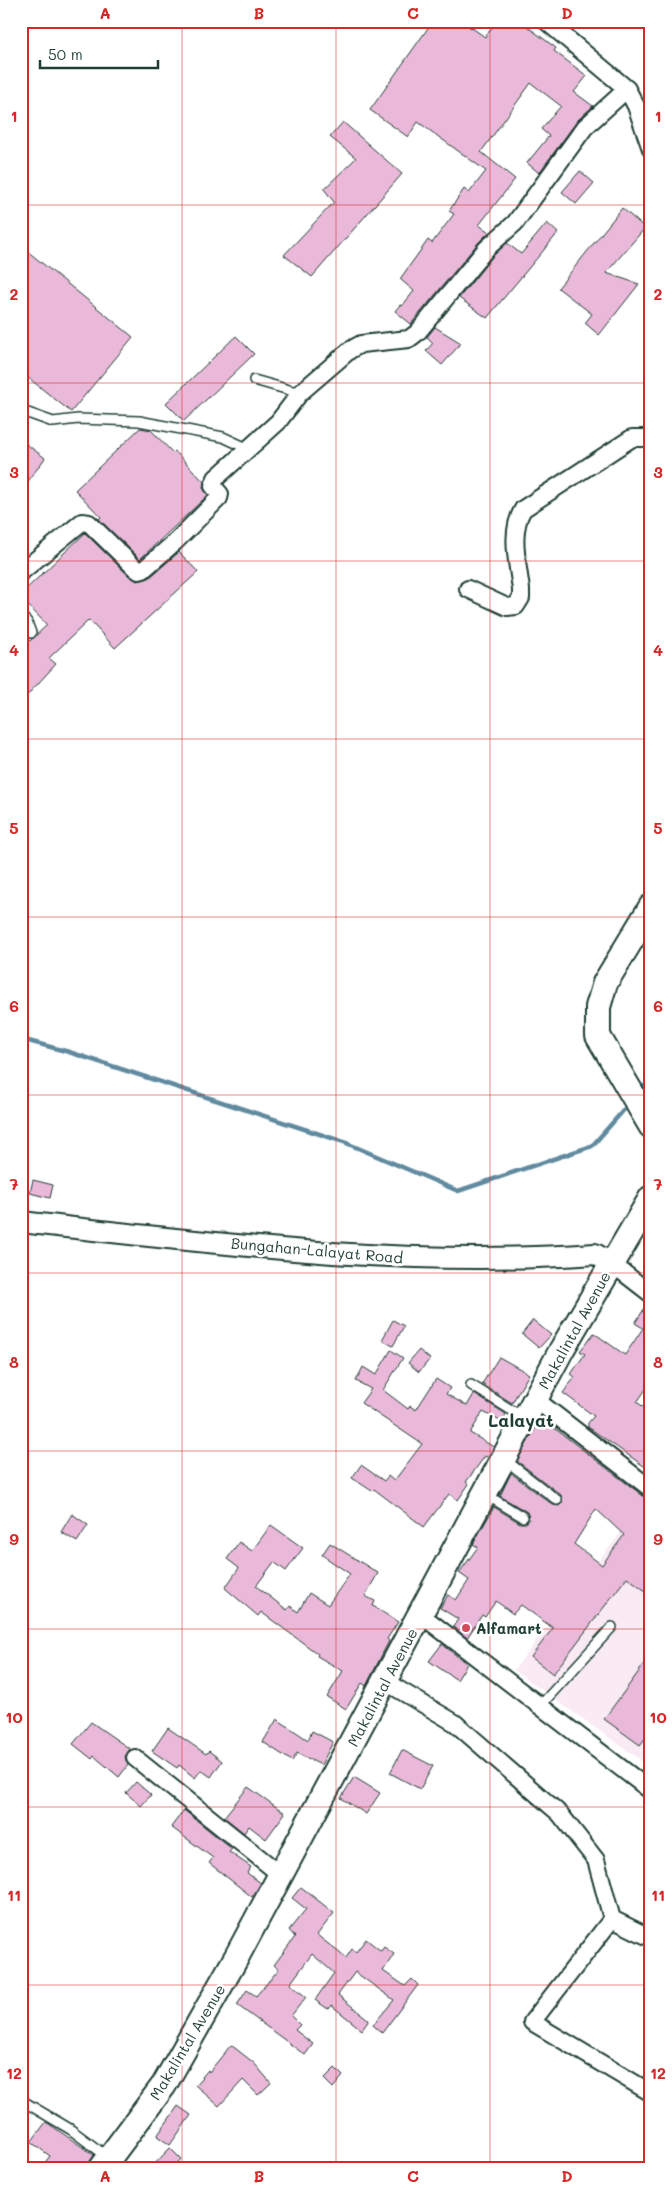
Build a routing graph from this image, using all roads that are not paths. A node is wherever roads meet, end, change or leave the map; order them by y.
1 (546, 21) edge
2 (627, 89) junction
3 (651, 149) edge
4 (254, 380) dead end
5 (300, 393) junction
6 (21, 409) edge
7 (651, 438) edge
8 (250, 449) junction
9 (21, 572) edge
10 (468, 589) dead end
11 (21, 616) edge
12 (31, 633) dead end
13 (651, 907) edge
14 (651, 1126) edge
15 (651, 1198) edge
16 (21, 1222) edge
17 (611, 1263) junction
18 (651, 1294) edge
19 (471, 1385) dead end
20 (530, 1409) junction
21 (504, 1459) junction
22 (651, 1489) edge
23 (485, 1494) junction
24 (557, 1500) dead end
25 (522, 1517) dead end
26 (420, 1614) junction
27 (612, 1627) dead end
28 (386, 1682) junction
29 (540, 1706) junction
30 (135, 1758) dead end
31 (651, 1791) edge
32 (280, 1875) junction
33 (612, 1919) junction
34 (651, 1938) edge
35 (651, 2093) edge
36 (21, 2100) edge
37 (105, 2163) edge

1 - 2 street
2 - 3 street
2 - 5 street
4 - 5 lane
5 - 8 street
6 - 8 lane
7 - 10 street
8 - 9 street
11 - 12 lane
13 - 14 main road
15 - 17 main road, Makalintal Avenue
16 - 17 street, Bungahan-Lalayat Road
17 - 18 street
17 - 20 main road, Makalintal Avenue
19 - 20 lane
20 - 21 main road, Makalintal Avenue
20 - 22 street
21 - 23 main road, Makalintal Avenue
21 - 24 lane
23 - 25 lane
23 - 26 main road, Makalintal Avenue
26 - 28 main road, Makalintal Avenue
26 - 29 street
27 - 29 lane
28 - 32 main road, Makalintal Avenue
28 - 33 street
29 - 31 street
30 - 32 street
32 - 37 main road, Makalintal Avenue
33 - 34 street
33 - 35 street
36 - 37 lane

